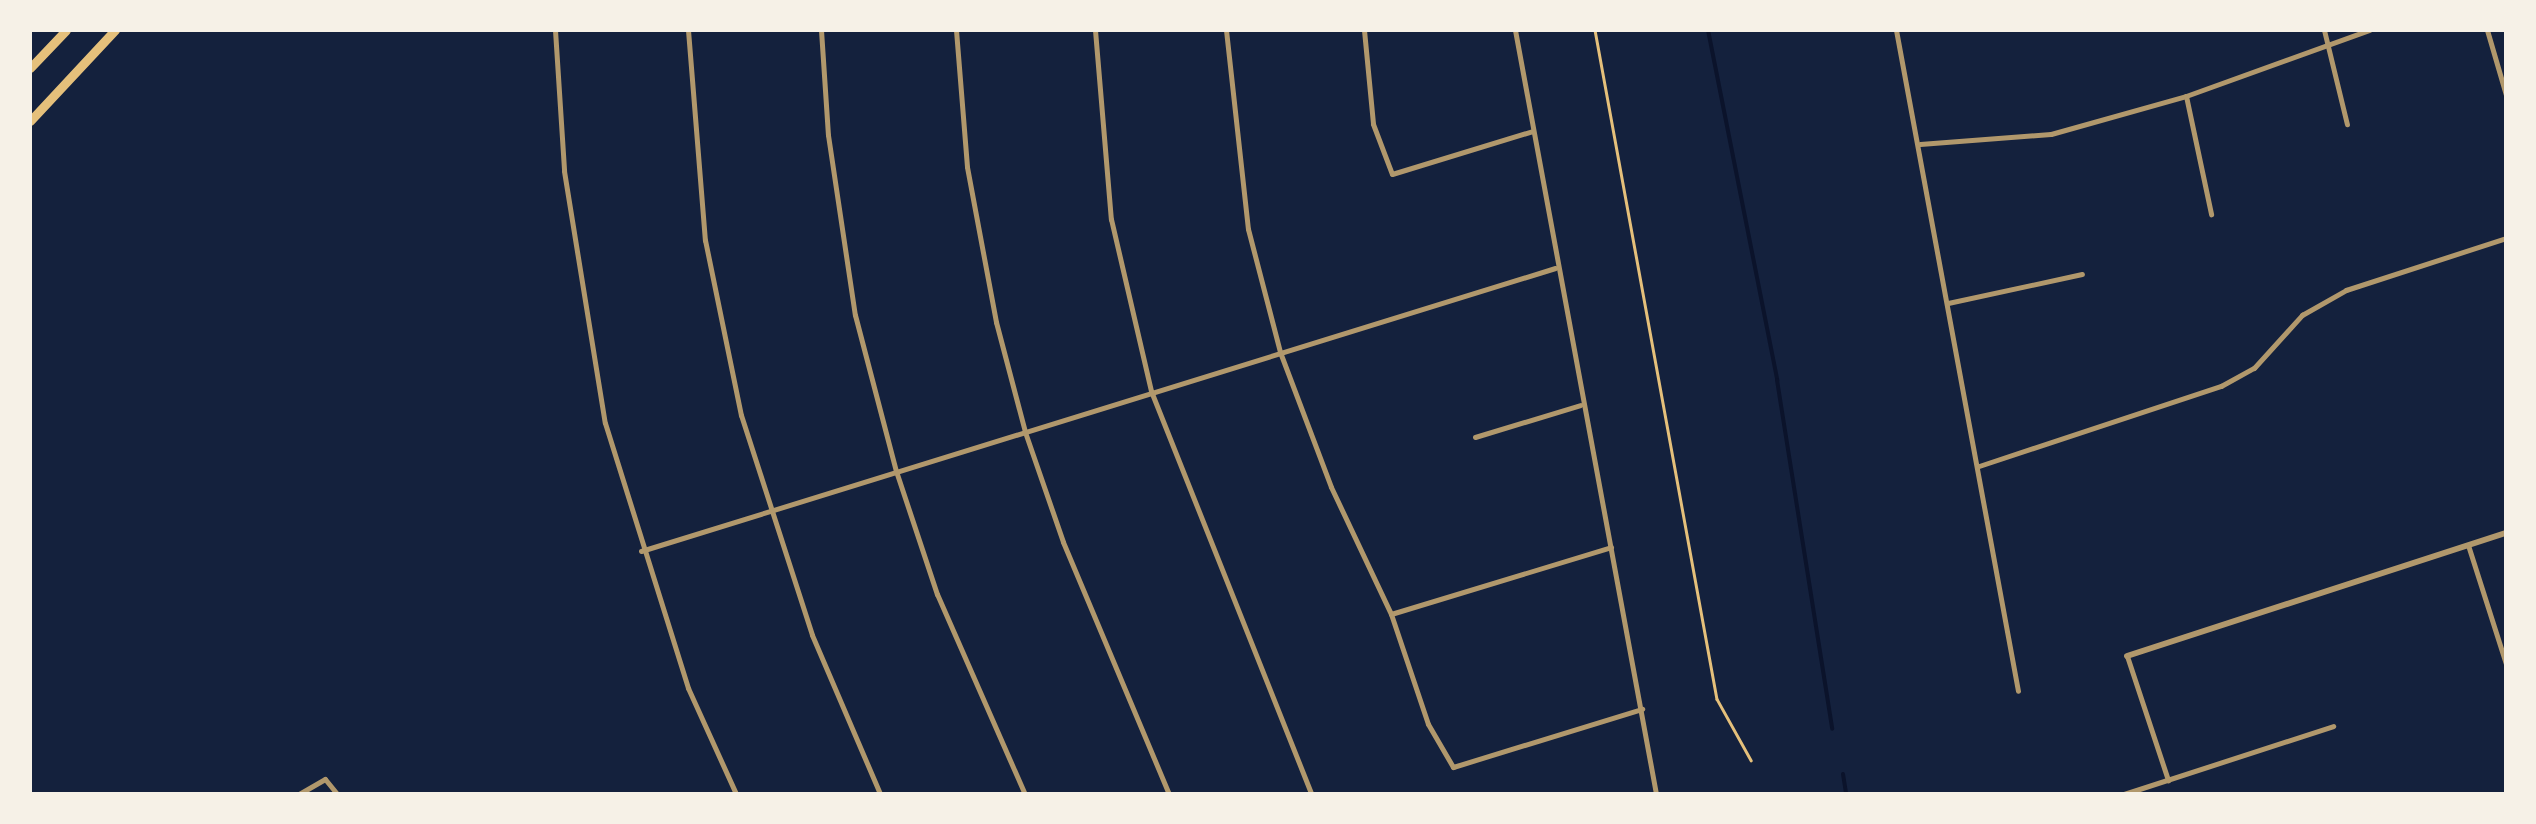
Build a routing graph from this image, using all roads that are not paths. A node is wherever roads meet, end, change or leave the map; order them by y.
1 (66, 30) edge
2 (115, 30) edge
3 (555, 30) edge
4 (688, 30) edge
5 (821, 30) edge
6 (956, 30) edge
7 (1095, 30) edge
8 (1226, 30) edge
9 (1364, 30) edge
10 (1515, 30) edge
11 (1896, 30) edge
12 (2324, 30) edge
13 (2369, 30) edge
14 (2487, 30) edge
15 (2330, 48) junction
16 (30, 68) edge
17 (2506, 94) edge
18 (2186, 96) junction
19 (30, 121) edge
20 (2347, 124) dead end
21 (1533, 131) junction
22 (1918, 144) junction
23 (2212, 214) dead end
24 (2506, 238) edge
25 (1555, 268) junction
26 (2082, 274) dead end
27 (1948, 303) junction
28 (1280, 352) junction
29 (1150, 391) junction
30 (1580, 405) junction
31 (1026, 432) junction
32 (1476, 437) dead end
33 (1979, 466) junction
34 (896, 470) junction
35 (768, 511) junction
36 (2506, 533) edge
37 (2468, 545) junction
38 (1611, 547) junction
39 (641, 551) junction
40 (1392, 614) junction
41 (2127, 656) joint
42 (2506, 664) edge
43 (2018, 691) dead end
44 (1642, 710) junction
45 (2333, 726) dead end
46 (2168, 780) junction
47 (299, 794) edge
48 (337, 794) edge
49 (736, 794) edge
50 (880, 794) edge
51 (1025, 794) edge
52 (1170, 794) edge
53 (1311, 794) edge
54 (1656, 794) edge
55 (2124, 794) edge

1 - 16 highway
2 - 19 highway
3 - 39 street
4 - 35 street
5 - 34 street
6 - 31 street
7 - 29 street
8 - 28 street
9 - 21 street
10 - 21 street
11 - 22 street
12 - 15 street
13 - 15 street
14 - 17 street
15 - 18 street
15 - 20 street
18 - 22 street
18 - 23 street
21 - 25 street
22 - 27 street
24 - 33 street
25 - 28 street
25 - 30 street
26 - 27 street
27 - 33 street
28 - 29 street
28 - 40 street
29 - 31 street
29 - 53 street
30 - 32 street
30 - 38 street
31 - 34 street
31 - 52 street
33 - 43 street
34 - 35 street
34 - 51 street
35 - 39 street
35 - 50 street
36 - 37 street
37 - 41 street
37 - 42 street
38 - 40 street
38 - 44 street
39 - 49 street
40 - 44 street
41 - 46 street
44 - 54 street
45 - 46 street
46 - 55 street
47 - 48 street

